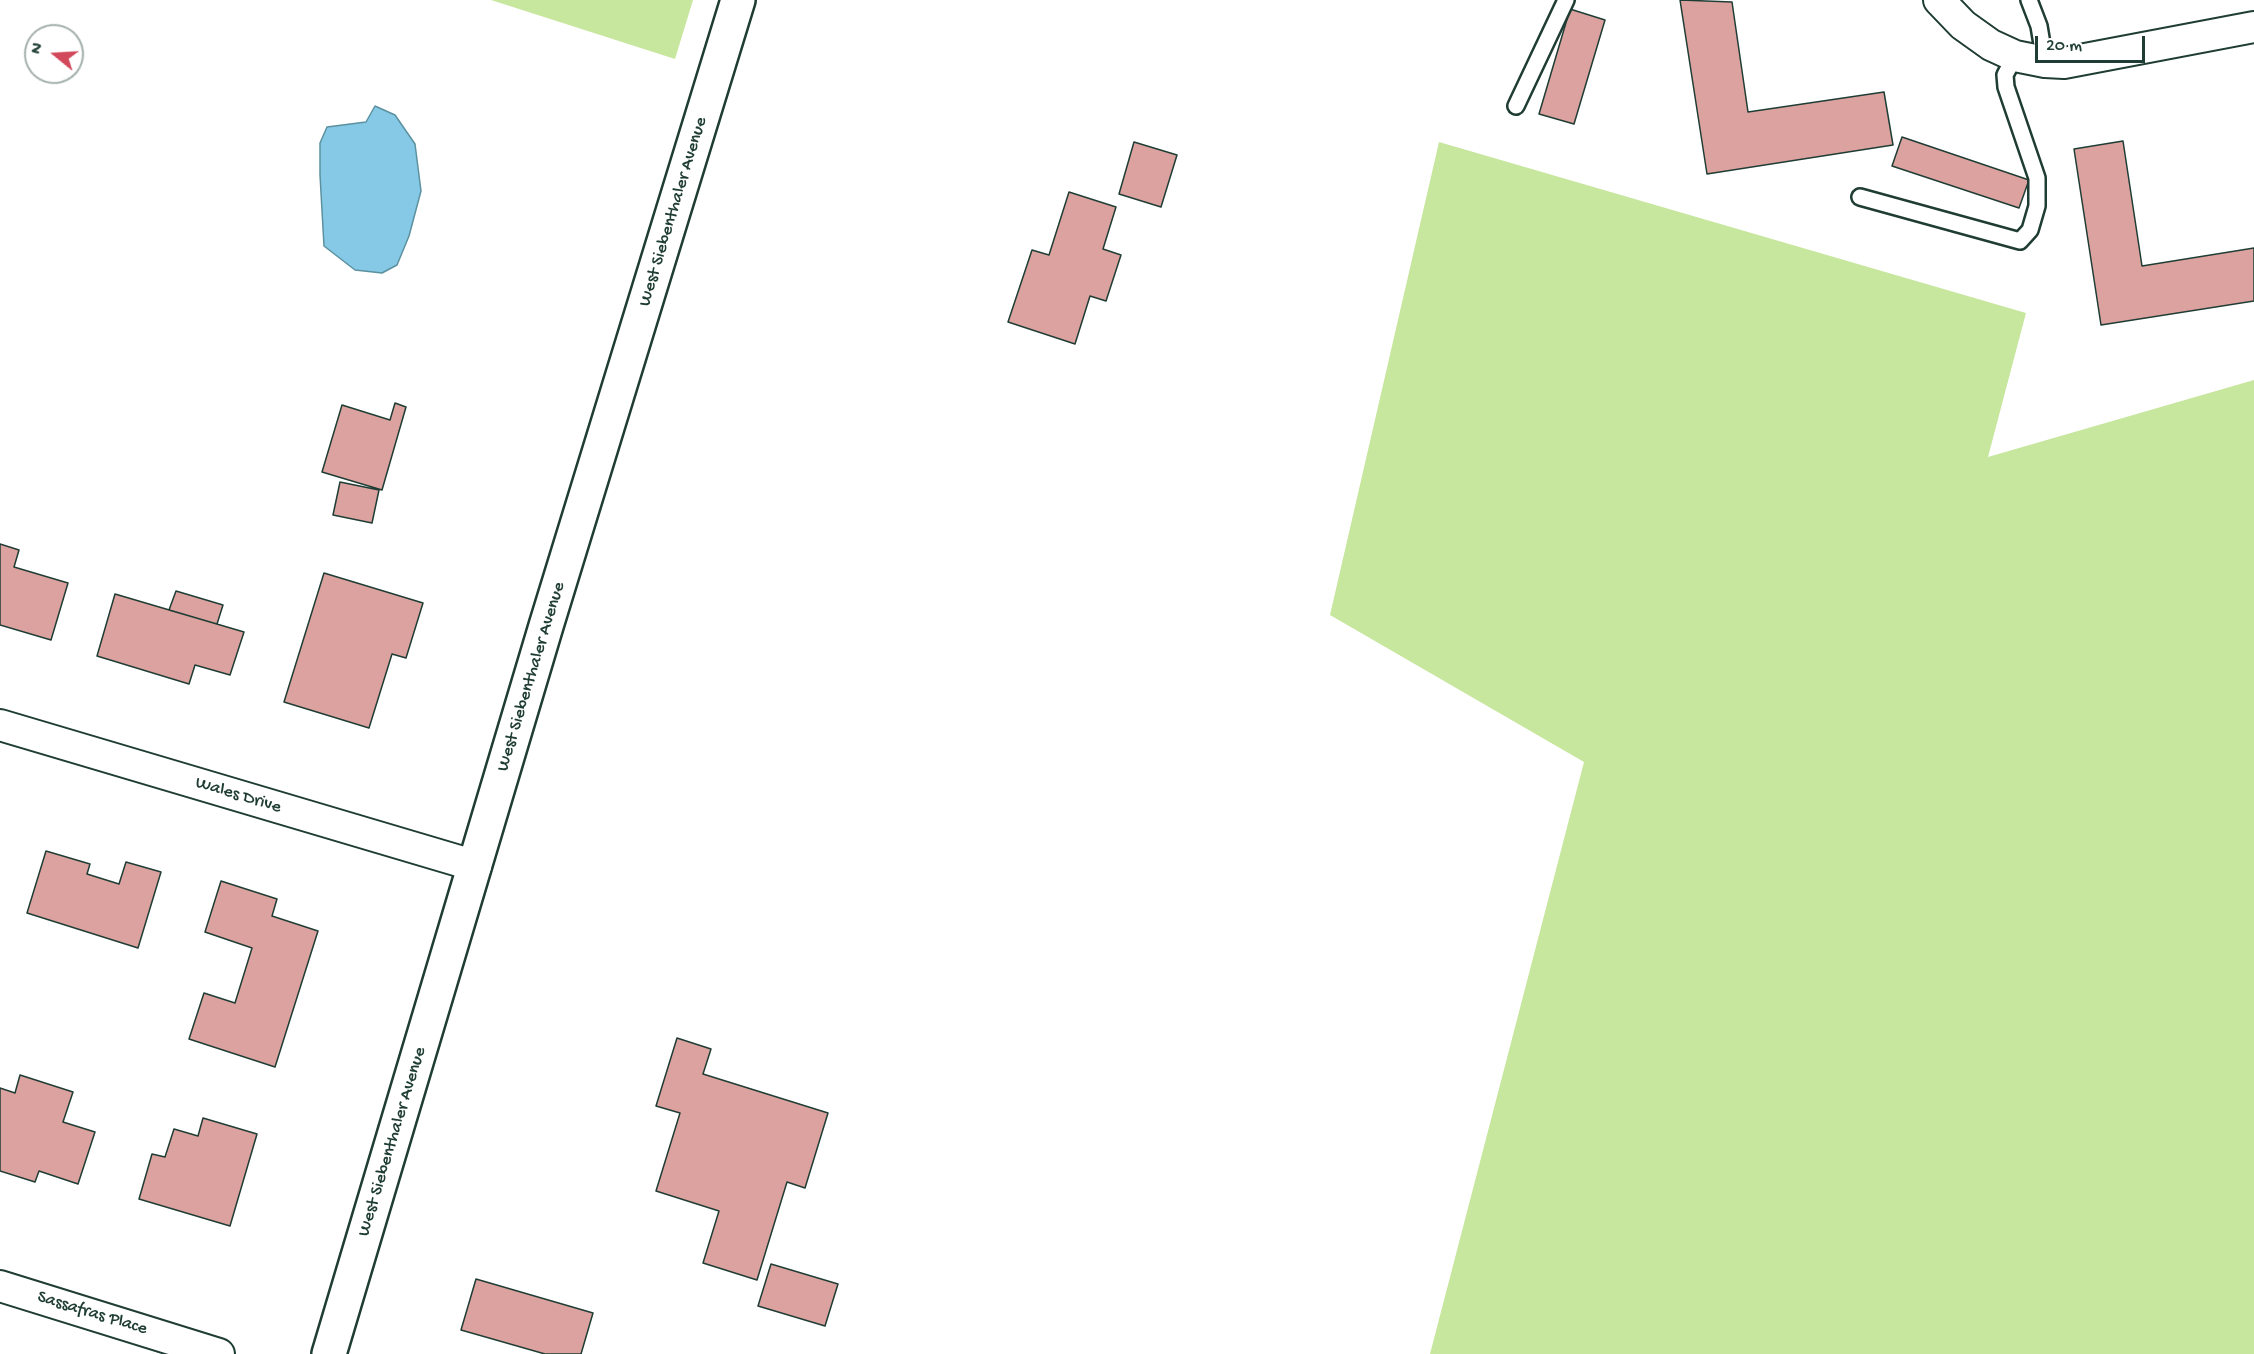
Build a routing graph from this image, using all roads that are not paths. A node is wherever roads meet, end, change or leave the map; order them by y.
1 (738, 0) edge
2 (1566, 0) edge
3 (1940, 0) edge
4 (2029, 0) edge
5 (2254, 27) edge
6 (2015, 56) junction
7 (2045, 62) junction
8 (1516, 106) dead end
9 (1860, 198) dead end
10 (0, 725) edge
11 (476, 866) junction
12 (0, 1286) edge
13 (219, 1354) edge
14 (329, 1354) edge

1 - 11 main road, West Siebenthaler Avenue
2 - 8 lane
3 - 6 street
4 - 7 lane
5 - 7 street
6 - 7 street
6 - 9 lane
10 - 11 street, Wales Drive
11 - 14 main road, West Siebenthaler Avenue
12 - 13 street, Sassafras Place

